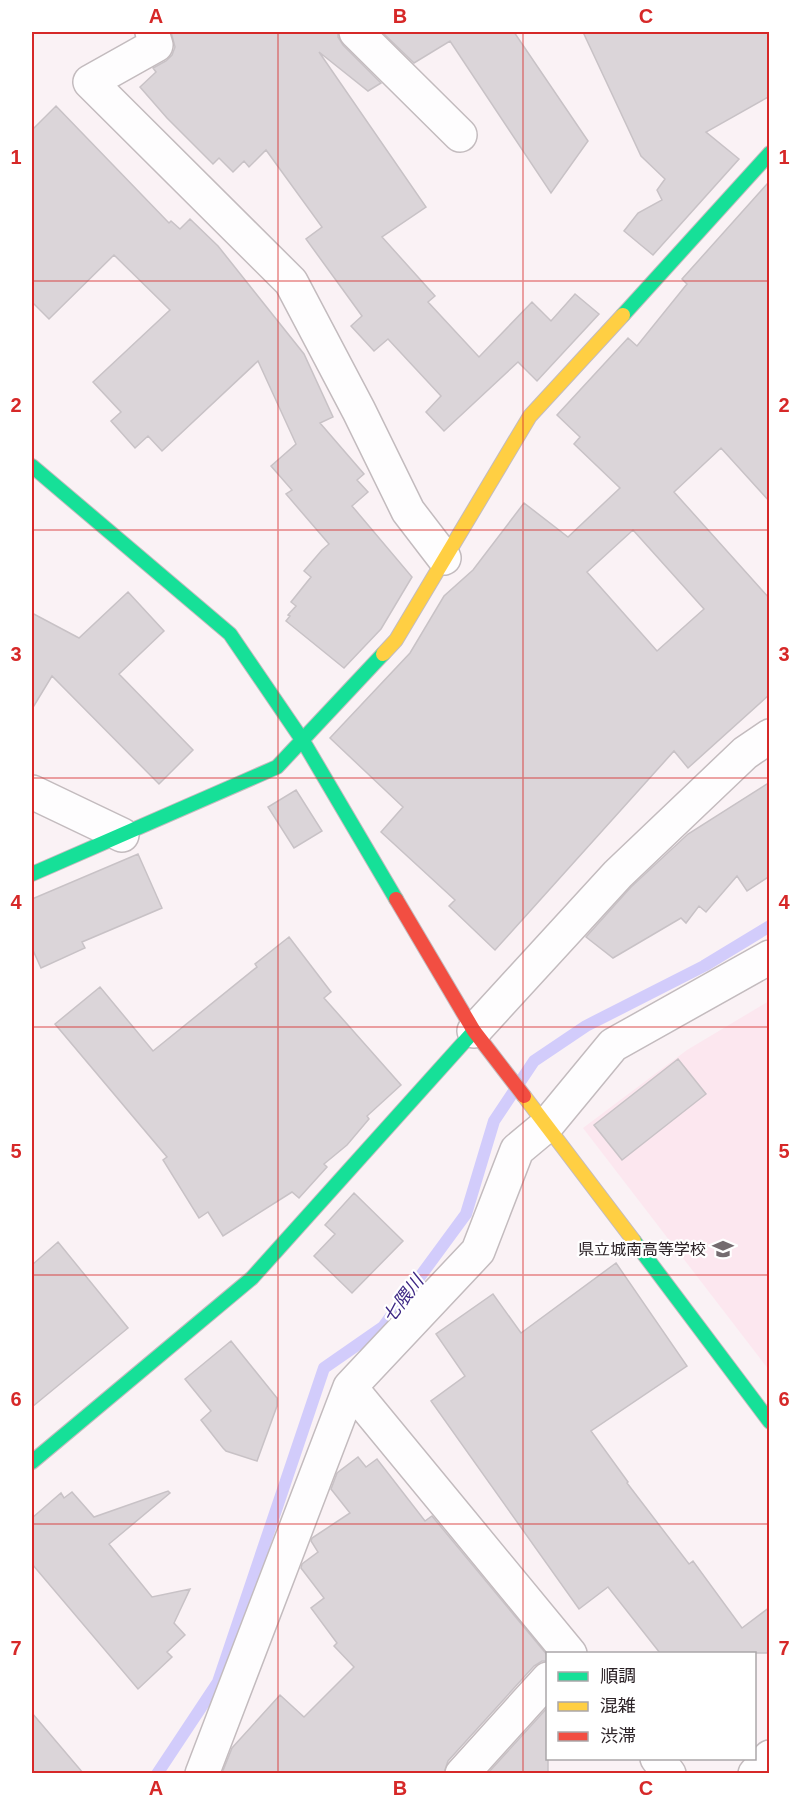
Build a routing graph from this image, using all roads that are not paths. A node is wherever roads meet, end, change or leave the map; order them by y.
1 (152, 32) edge
2 (356, 32) edge
3 (460, 135) dead end
4 (770, 153) edge
5 (32, 466) edge
6 (444, 558) junction
7 (770, 736) edge
8 (303, 741) junction
9 (32, 792) edge
10 (122, 835) junction
11 (32, 874) edge
12 (770, 957) edge
13 (483, 1042) junction
14 (539, 1115) junction
15 (350, 1387) junction
16 (770, 1422) edge
17 (32, 1462) edge
18 (569, 1652) edge
19 (546, 1681) edge
20 (770, 1757) edge
21 (659, 1760) edge
22 (202, 1773) edge
23 (462, 1773) edge
24 (669, 1773) edge
25 (755, 1773) edge

1 - 6 street
2 - 3 street
4 - 6 street
5 - 8 street
6 - 8 street
7 - 13 street
8 - 10 street
8 - 13 street
9 - 10 street
10 - 11 street
12 - 14 street
13 - 14 street
13 - 17 street
14 - 15 street
14 - 16 street
15 - 18 street
15 - 22 street
19 - 23 street
20 - 25 street
21 - 24 street

